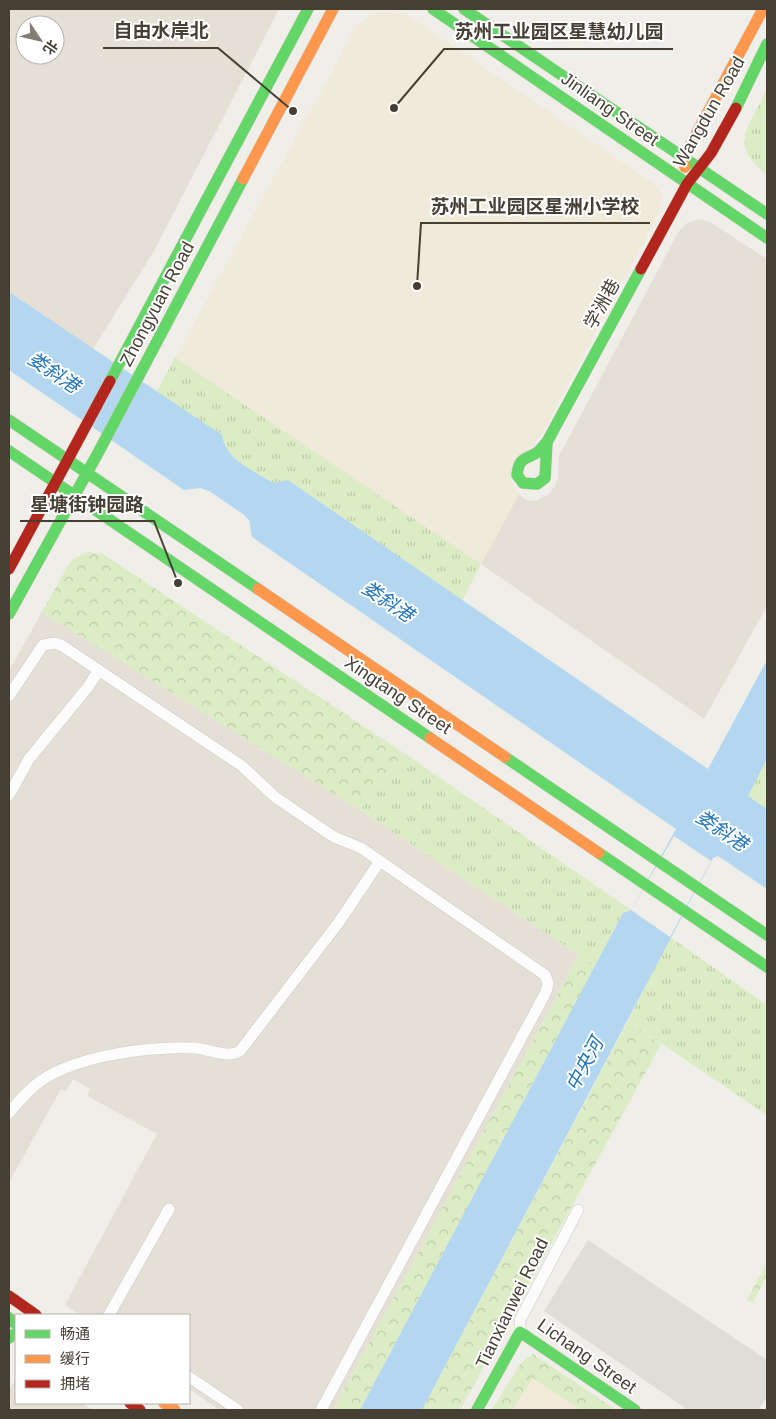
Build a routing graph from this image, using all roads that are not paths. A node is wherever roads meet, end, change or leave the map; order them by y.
1 (308, 9) edge
2 (333, 9) edge
3 (433, 9) edge
4 (464, 9) edge
5 (763, 9) edge
6 (767, 44) edge
7 (684, 157) junction
8 (701, 169) junction
9 (687, 184) junction
10 (767, 214) edge
11 (767, 238) edge
12 (9, 420) edge
13 (547, 442) dead end
14 (9, 451) edge
15 (67, 458) junction
16 (87, 472) junction
17 (55, 482) junction
18 (74, 496) junction
19 (9, 569) edge
20 (9, 614) edge
21 (99, 670) junction
22 (9, 696) edge
23 (9, 795) edge
24 (380, 861) junction
25 (767, 935) edge
26 (767, 967) edge
27 (9, 1112) edge
28 (169, 1209) dead end
29 (578, 1210) dead end
30 (9, 1296) edge
31 (33, 1314) edge
32 (110, 1314) edge
33 (520, 1332) junction
34 (190, 1378) edge
35 (238, 1410) edge
36 (321, 1410) edge
37 (477, 1410) edge
38 (635, 1410) edge

1 - 15 main road, Zhongyuan Road
2 - 16 main road, Zhongyuan Road
3 - 9 main road, Jinliang Street
4 - 7 main road, Jinliang Street
5 - 7 main road, Wangdun Road
6 - 8 main road, Wangdun Road
7 - 8 main road, Jinliang Street
7 - 9 main road, Wangdun Road
8 - 9 main road, Wangdun Road
8 - 10 main road, Jinliang Street
9 - 11 main road, Jinliang Street
9 - 13 main road, 学洲巷
12 - 15 main road, Xingtang Street
14 - 17 main road, Xingtang Street
15 - 16 main road, Xingtang Street
15 - 17 main road, Zhongyuan Road
16 - 18 main road, Zhongyuan Road
16 - 25 main road, Xingtang Street
17 - 18 main road, Xingtang Street
17 - 19 main road, Zhongyuan Road
18 - 20 main road, Zhongyuan Road
18 - 26 main road, Xingtang Street
21 - 22 street
21 - 23 street
21 - 24 street
24 - 27 street
24 - 36 street
28 - 32 street
29 - 33 street, Tianxianwei Road
30 - 31 main road
33 - 37 main road, Tianxianwei Road
33 - 38 main road, Lichang Street
34 - 35 street

